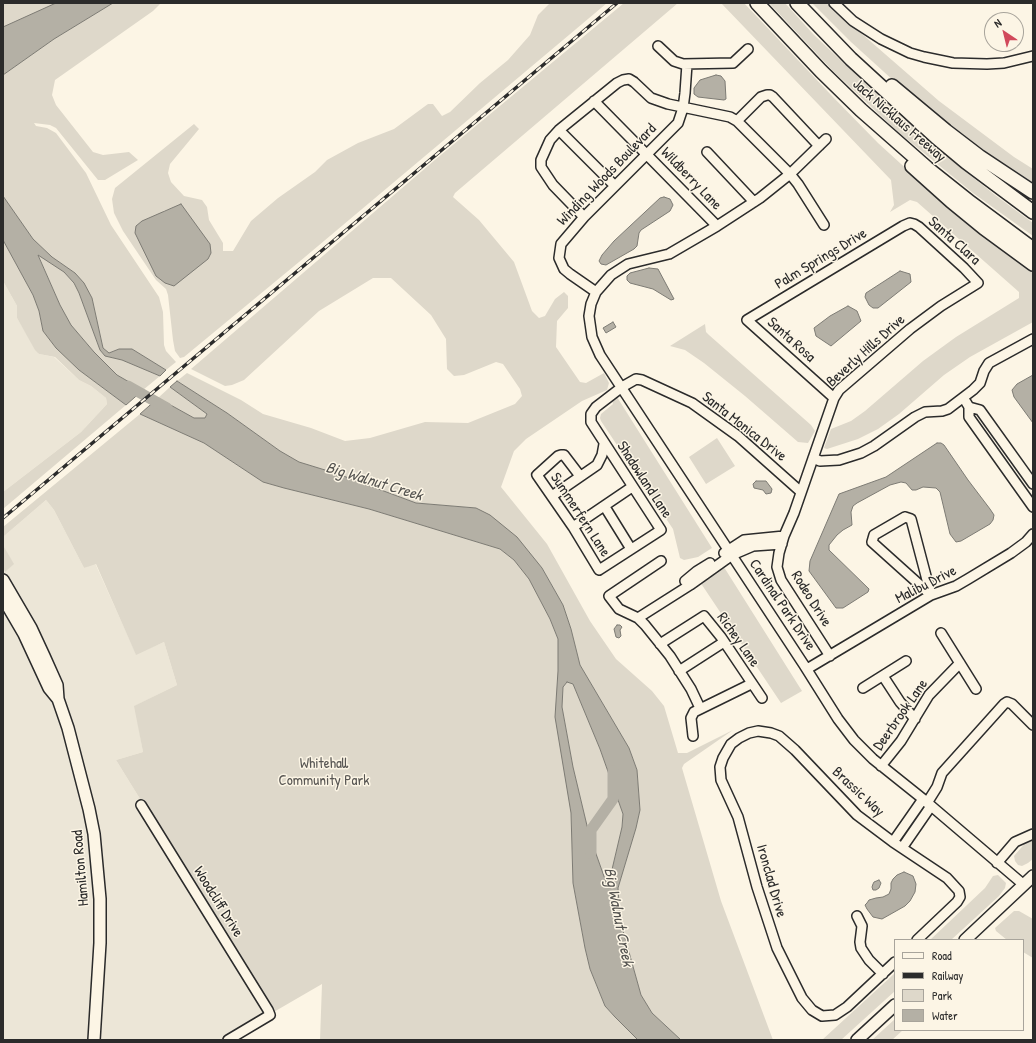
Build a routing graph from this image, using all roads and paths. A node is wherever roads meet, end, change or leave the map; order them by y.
1 (757, 3) edge
2 (797, 3) edge
3 (834, 3) edge
4 (818, 25) junction
5 (658, 46) dead end
6 (748, 49) dead end
7 (1033, 56) edge
8 (687, 64) junction
9 (594, 101) junction
10 (683, 108) junction
11 (861, 110) junction
12 (737, 121) junction
13 (560, 130) junction
14 (707, 152) dead end
15 (647, 154) junction
16 (790, 174) junction
17 (615, 186) junction
18 (1033, 192) edge
19 (754, 202) junction
20 (1033, 212) edge
21 (584, 217) junction
22 (910, 223) joint
23 (824, 225) dead end
24 (717, 226) junction
25 (1033, 249) edge
26 (1033, 264) edge
27 (978, 283) joint
28 (596, 292) junction
29 (747, 320) joint
30 (1033, 339) edge
31 (622, 387) junction
32 (834, 398) junction
33 (963, 398) junction
34 (969, 406) junction
35 (604, 444) junction
36 (813, 458) junction
37 (580, 476) junction
38 (1033, 484) edge
39 (632, 487) junction
40 (801, 492) junction
41 (552, 496) junction
42 (605, 507) junction
43 (1033, 507) edge
44 (573, 527) junction
45 (1033, 534) edge
46 (782, 545) junction
47 (631, 549) junction
48 (730, 552) junction
49 (661, 561) dead end
50 (600, 570) joint
51 (3, 580) edge
52 (931, 595) junction
53 (3, 598) edge
54 (638, 618) junction
55 (942, 633) dead end
56 (724, 642) junction
57 (660, 644) junction
58 (830, 656) junction
59 (906, 661) dead end
60 (960, 663) junction
61 (807, 670) junction
62 (679, 671) junction
63 (883, 676) junction
64 (751, 684) junction
65 (863, 688) dead end
66 (976, 689) dead end
67 (762, 698) dead end
68 (58, 699) junction
69 (700, 708) junction
70 (915, 719) junction
71 (1033, 725) edge
72 (693, 736) dead end
73 (731, 744) joint
74 (881, 766) junction
75 (927, 803) junction
76 (141, 805) dead end
77 (1033, 834) edge
78 (893, 842) junction
79 (902, 848) junction
80 (997, 863) junction
81 (1033, 876) edge
82 (1024, 885) junction
83 (857, 916) dead end
84 (918, 939) edge
85 (966, 939) edge
86 (894, 963) edge
87 (882, 974) junction
88 (894, 1006) edge
89 (94, 1040) edge
90 (228, 1040) edge
91 (857, 1040) edge

1 - 11 highway, Jack Nicklaus Freeway
2 - 4 highway, Jack Nicklaus Freeway
3 - 7 street
4 - 18 highway
4 - 20 highway, Jack Nicklaus Freeway
5 - 8 street
6 - 8 street
8 - 10 street, Winding Woods Boulevard
9 - 10 street
9 - 13 street
9 - 15 street, Wildberry Lane
10 - 12 street
10 - 15 street, Winding Woods Boulevard
11 - 25 highway, Jack Nicklaus Freeway
11 - 26 highway
12 - 16 street
12 - 16 street
13 - 17 street
13 - 21 street
14 - 19 street
15 - 17 street, Winding Woods Boulevard
15 - 24 street, Wildberry Lane
16 - 19 street
16 - 23 street
17 - 21 street, Winding Woods Boulevard
19 - 24 street
21 - 28 street, Winding Woods Boulevard
22 - 27 street, Santa Clara
22 - 29 street, Palm Springs Drive
24 - 28 street
27 - 32 street, Beverly Hills Drive
28 - 31 street, Cardinal Park Drive
29 - 32 street, Santa Rosa
30 - 33 street
31 - 35 street, Santa Monica Drive
31 - 40 street, Santa Monica Drive
31 - 48 street, Cardinal Park Drive
32 - 36 street, Beverly Hills Drive
33 - 34 street
33 - 36 street
34 - 38 street
34 - 43 street
35 - 37 street
35 - 39 street, Shadowland Lane
36 - 40 street, Beverly Hills Drive
37 - 41 street
37 - 41 street, Summerfern Lane
39 - 42 street
39 - 47 street, Shadowland Lane
40 - 46 street, Beverly Hills Drive
41 - 44 street, Summerfern Lane
42 - 44 street
42 - 47 street
44 - 50 street, Summerfern Lane
45 - 52 street, Malibu Drive
46 - 48 street
46 - 58 street, Rodeo Drive
47 - 50 street, Shadowland Lane
48 - 54 street
48 - 61 street, Cardinal Park Drive
49 - 54 street
51 - 68 main road, Hamilton Road
52 - 52 street
52 - 58 street, Malibu Drive
53 - 68 main road, Hamilton Road
54 - 57 street
55 - 60 street
56 - 57 street, Richey Lane
56 - 62 street
56 - 64 street, Richey Lane
57 - 62 street
58 - 61 street, Malibu Drive
59 - 63 street
60 - 66 street
60 - 70 street, Deerbrook Lane
61 - 74 street, Cardinal Park Drive
62 - 69 street
63 - 65 street
63 - 70 street
64 - 67 street, Richey Lane
64 - 69 street, Richey Lane
68 - 89 main road, Hamilton Road
69 - 72 street
70 - 74 street, Deerbrook Lane
71 - 75 street
73 - 78 street, Brassic Way
73 - 87 street, Ironclad Drive
74 - 75 street, Cardinal Park Drive
75 - 78 street
75 - 79 street
75 - 80 street, Cardinal Park Drive
76 - 90 street, Woodcliff Drive
77 - 80 street
78 - 79 street, Brassic Way
79 - 84 street, Brassic Way
80 - 82 street, Cardinal Park Drive
81 - 82 main road
82 - 85 main road
83 - 87 street
86 - 87 street
88 - 91 main road

